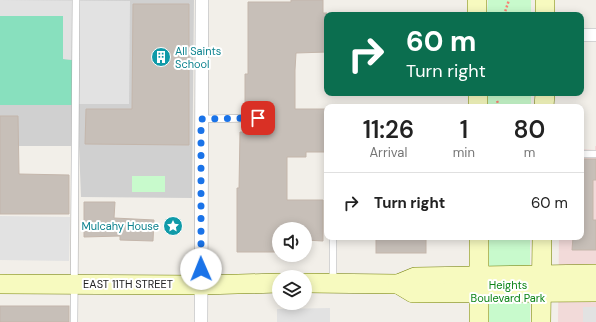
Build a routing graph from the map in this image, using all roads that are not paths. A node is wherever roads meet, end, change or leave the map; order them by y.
1 (76, 0) edge
2 (202, 0) edge
3 (477, 0) edge
4 (545, 0) edge
5 (478, 12) edge
6 (545, 12) edge
7 (584, 35) edge
8 (596, 35) edge
9 (258, 118) dead end
10 (201, 119) junction
11 (584, 154) edge
12 (596, 154) edge
13 (334, 240) edge
14 (479, 240) edge
15 (542, 240) edge
16 (596, 274) edge
17 (333, 282) junction
18 (272, 283) edge
19 (312, 283) edge
20 (541, 283) junction
21 (0, 284) edge
22 (74, 284) junction
23 (479, 284) junction
24 (201, 285) junction
25 (596, 292) edge
26 (74, 322) edge
27 (201, 322) edge
28 (479, 322) edge
29 (541, 322) edge

1 - 22 lane
2 - 10 street
3 - 5 main road
4 - 6 main road
7 - 8 street
9 - 10 lane
10 - 24 street
11 - 12 lane
13 - 17 lane
14 - 23 main road
15 - 20 main road
16 - 20 main road
17 - 19 main road
17 - 23 main road
18 - 24 main road, EAST 11TH STREET
20 - 23 main road
20 - 25 main road
20 - 29 main road
21 - 22 main road, EAST 11TH STREET
22 - 24 main road, EAST 11TH STREET
22 - 26 lane
23 - 28 main road
24 - 27 street

